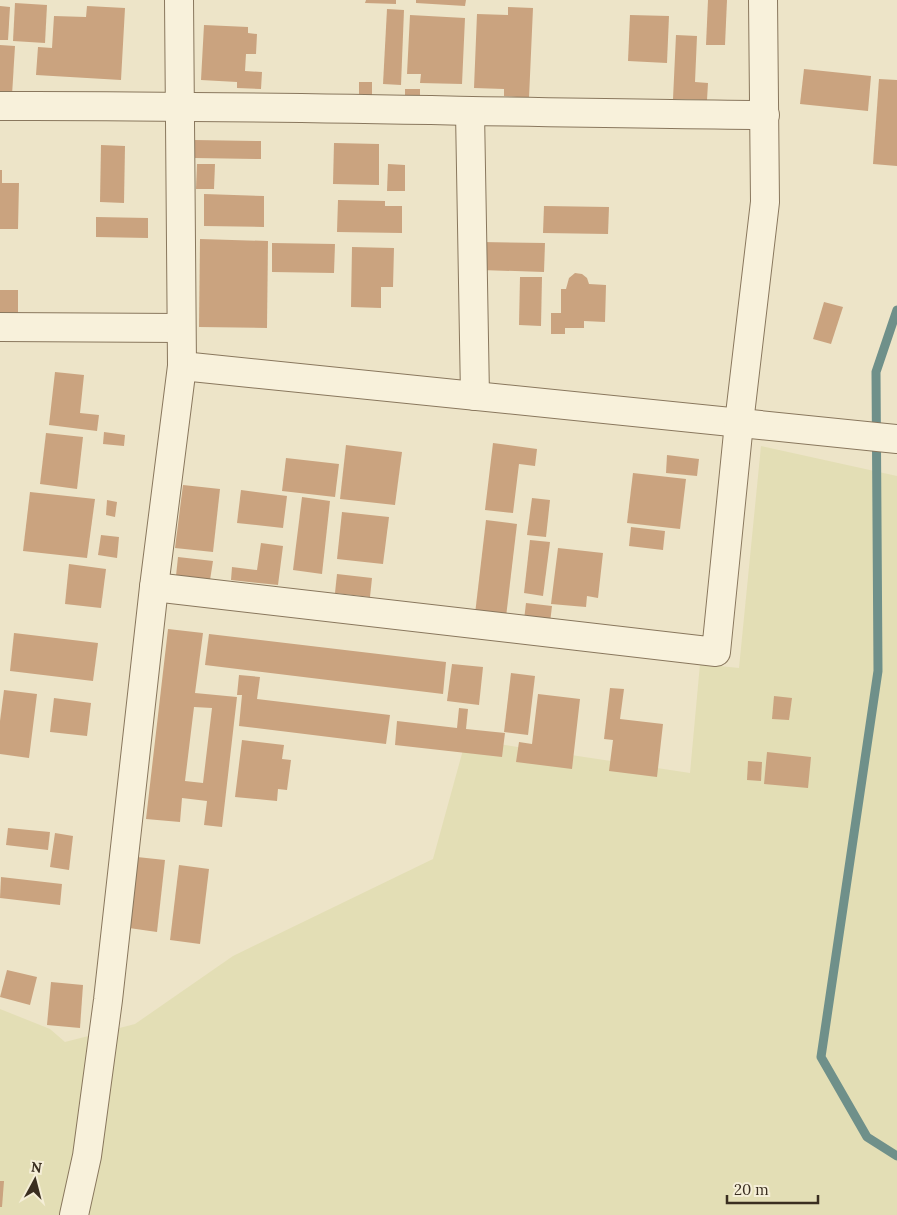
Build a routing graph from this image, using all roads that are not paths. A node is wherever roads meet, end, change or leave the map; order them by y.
1 (180, 0) edge
2 (763, 0) edge
3 (180, 105) junction
4 (0, 106) edge
5 (470, 112) junction
6 (764, 115) junction
7 (0, 327) edge
8 (182, 328) junction
9 (182, 366) junction
10 (475, 396) junction
11 (739, 423) junction
12 (897, 439) edge
13 (154, 587) junction
14 (74, 1215) edge

1 - 3 street
2 - 6 street
3 - 4 street
3 - 5 street
3 - 8 street
5 - 6 street
5 - 10 street
6 - 11 street
7 - 8 street
8 - 9 street
9 - 10 street
9 - 13 street
10 - 11 street
11 - 12 street
11 - 13 street
13 - 14 street

